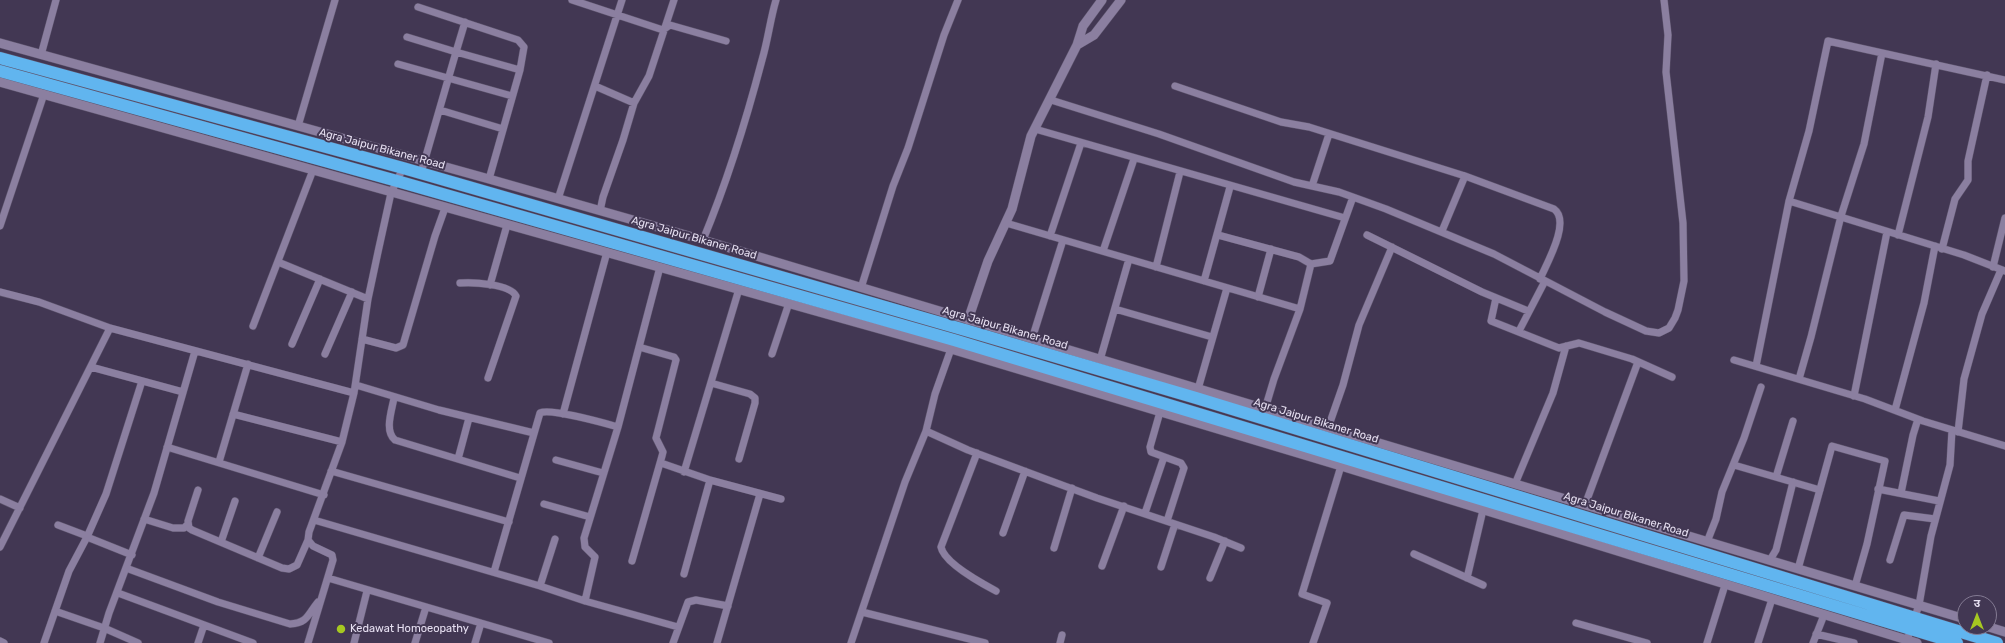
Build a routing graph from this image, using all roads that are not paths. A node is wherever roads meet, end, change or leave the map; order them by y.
1 (56, 0) edge
2 (335, 0) edge
3 (572, 0) edge
4 (622, 0) edge
5 (674, 0) edge
6 (776, 0) edge
7 (958, 0) edge
8 (1102, 0) edge
9 (1121, 0) edge
10 (1664, 0) edge
11 (418, 7) dead end
12 (617, 14) junction
13 (465, 22) junction
14 (663, 30) junction
15 (407, 37) dead end
16 (726, 41) dead end
17 (0, 43) edge
18 (1077, 45) junction
19 (456, 52) junction
20 (1882, 53) junction
21 (41, 55) junction
22 (0, 58) edge
23 (398, 64) dead end
24 (1936, 64) junction
25 (520, 70) junction
26 (0, 71) edge
27 (1987, 75) junction
28 (449, 78) junction
29 (2005, 80) edge
30 (0, 82) edge
31 (595, 86) junction
32 (1175, 86) dead end
33 (44, 94) junction
34 (512, 96) junction
35 (1051, 100) junction
36 (634, 103) junction
37 (440, 110) junction
38 (298, 126) junction
39 (503, 128) junction
40 (1035, 129) junction
41 (1329, 134) junction
42 (1081, 143) junction
43 (1134, 158) junction
44 (422, 167) junction
45 (403, 168) junction
46 (313, 170) junction
47 (1180, 172) junction
48 (1465, 176) junction
49 (489, 179) junction
50 (397, 181) junction
51 (1312, 186) junction
52 (1230, 187) junction
53 (392, 193) junction
54 (1353, 197) junction
55 (558, 199) junction
56 (1789, 201) junction
57 (445, 208) junction
58 (600, 211) junction
59 (1841, 216) junction
60 (1345, 218) junction
61 (2005, 218) edge
62 (1006, 223) junction
63 (507, 225) junction
64 (0, 226) edge
65 (1442, 231) junction
66 (1887, 232) junction
67 (1218, 235) junction
68 (1367, 235) dead end
69 (1898, 235) junction
70 (1050, 236) junction
71 (702, 240) junction
72 (1063, 240) junction
73 (1934, 246) junction
74 (1392, 247) junction
75 (1271, 249) junction
76 (1942, 249) junction
77 (1103, 251) junction
78 (607, 252) junction
79 (1130, 259) junction
80 (278, 262) junction
81 (1311, 264) junction
82 (660, 267) junction
83 (1156, 267) junction
84 (1993, 267) junction
85 (2003, 270) edge
86 (320, 279) junction
87 (1542, 280) junction
88 (1204, 281) junction
89 (460, 283) dead end
90 (490, 285) junction
91 (861, 288) junction
92 (1227, 288) junction
93 (740, 289) junction
94 (0, 292) edge
95 (352, 292) junction
96 (1258, 297) junction
97 (1496, 298) junction
98 (368, 299) junction
99 (789, 303) junction
100 (1115, 308) junction
101 (1300, 309) junction
102 (1528, 311) junction
103 (968, 320) junction
104 (253, 326) dead end
105 (110, 328) junction
106 (1518, 331) junction
107 (1212, 337) junction
108 (362, 339) junction
109 (1032, 339) junction
110 (292, 344) dead end
111 (1566, 346) junction
112 (639, 347) junction
113 (951, 349) junction
114 (195, 351) junction
115 (325, 354) dead end
116 (772, 354) dead end
117 (1100, 360) junction
118 (1734, 360) dead end
119 (1638, 362) junction
120 (248, 364) junction
121 (1756, 366) junction
122 (91, 367) junction
123 (1672, 377) dead end
124 (488, 378) dead end
125 (1799, 379) junction
126 (142, 381) junction
127 (711, 383) junction
128 (356, 386) junction
129 (1761, 387) dead end
130 (1198, 389) junction
131 (183, 392) junction
132 (354, 393) junction
133 (1854, 396) junction
134 (394, 398) junction
135 (1265, 409) junction
136 (1895, 410) junction
137 (1160, 412) junction
138 (233, 414) junction
139 (563, 414) junction
140 (469, 418) junction
141 (1918, 419) junction
142 (1793, 421) dead end
143 (618, 426) junction
144 (1328, 428) junction
145 (926, 430) junction
146 (1955, 431) junction
147 (534, 434) junction
148 (342, 442) junction
149 (2005, 446) edge
150 (167, 447) junction
151 (977, 453) junction
152 (1164, 457) junction
153 (458, 459) junction
154 (739, 459) dead end
155 (556, 460) dead end
156 (219, 462) junction
157 (661, 463) junction
158 (1734, 465) junction
159 (1342, 466) junction
160 (331, 471) junction
161 (1025, 471) junction
162 (684, 472) junction
163 (604, 473) junction
164 (1776, 477) junction
165 (520, 478) junction
166 (710, 480) junction
167 (1794, 482) junction
168 (1515, 484) junction
169 (1072, 488) junction
170 (1878, 489) junction
171 (198, 490) dead end
172 (1820, 490) junction
173 (1901, 493) junction
174 (760, 494) junction
175 (324, 495) junction
176 (0, 499) edge
177 (780, 499) dead end
178 (235, 501) dead end
179 (1940, 501) junction
180 (544, 504) dead end
181 (1585, 505) junction
182 (1124, 506) junction
183 (20, 508) junction
184 (1483, 510) junction
185 (277, 512) dead end
186 (1145, 513) junction
187 (590, 517) junction
188 (144, 519) junction
189 (1935, 519) junction
190 (314, 520) junction
191 (509, 522) junction
192 (1171, 523) junction
193 (188, 524) junction
194 (58, 525) dead end
195 (1003, 533) dead end
196 (87, 537) junction
197 (555, 539) dead end
198 (308, 540) junction
199 (1225, 541) junction
200 (221, 542) junction
201 (1707, 542) junction
202 (0, 547) edge
203 (1054, 548) dead end
204 (1241, 548) dead end
205 (1414, 554) dead end
206 (132, 555) junction
207 (258, 558) junction
208 (1770, 560) junction
209 (1890, 560) dead end
210 (632, 561) dead end
211 (1102, 566) dead end
212 (1161, 566) dead end
213 (126, 568) junction
214 (1798, 569) junction
215 (494, 572) junction
216 (684, 574) dead end
217 (328, 578) junction
218 (1210, 578) dead end
219 (1467, 578) junction
220 (1483, 585) dead end
221 (1725, 585) junction
222 (540, 586) junction
223 (1855, 586) junction
224 (367, 591) junction
225 (996, 591) dead end
226 (118, 593) junction
227 (321, 598) junction
228 (1772, 599) junction
229 (585, 601) junction
230 (1919, 605) junction
231 (728, 606) junction
232 (426, 607) junction
233 (55, 611) junction
234 (862, 612) junction
235 (1824, 615) junction
236 (1957, 617) edge
237 (1576, 623) dead end
238 (481, 624) junction
239 (204, 625) junction
240 (678, 627) junction
241 (104, 628) junction
242 (1910, 632) edge
243 (1816, 634) junction
244 (1062, 635) dead end
245 (963, 640) edge
246 (0, 641) edge
247 (530, 641) edge
248 (4, 643) edge
249 (44, 643) edge
250 (100, 643) edge
251 (138, 643) edge
252 (198, 643) edge
253 (253, 643) edge
254 (308, 643) edge
255 (354, 643) edge
256 (415, 643) edge
257 (475, 643) edge
258 (549, 643) edge
259 (673, 643) edge
260 (717, 643) edge
261 (851, 643) edge
262 (985, 643) edge
263 (1060, 643) edge
264 (1313, 643) edge
265 (1647, 643) edge
266 (1707, 643) edge
267 (1758, 643) edge
268 (1812, 643) edge
269 (1854, 643) edge
270 (1917, 643) edge
271 (1956, 643) edge
272 (1997, 643) edge

1 - 21 street
2 - 38 street
3 - 12 street
4 - 12 street
5 - 14 street
6 - 71 street
7 - 91 street
8 - 18 street
9 - 18 street
10 - 87 street
11 - 13 street
12 - 14 street
12 - 31 street
13 - 19 street
13 - 25 street
14 - 16 street
14 - 36 street
15 - 19 street
17 - 21 street
18 - 35 street
19 - 25 street
19 - 28 street
20 - 24 street
20 - 56 street
20 - 59 street
21 - 38 street
22 - 45 highway, Agra Jaipur Bikaner Road
23 - 28 street
24 - 27 street
24 - 69 street
25 - 34 street
26 - 50 highway, Agra Jaipur Bikaner Road
27 - 29 street
27 - 76 street
28 - 34 street
28 - 37 street
30 - 33 street
31 - 36 street
31 - 55 street
32 - 41 street
33 - 46 street
33 - 64 street
34 - 39 street
35 - 40 street
35 - 51 street
36 - 58 street
37 - 39 street
37 - 44 street
38 - 44 street
39 - 49 street
40 - 42 street
40 - 62 street
41 - 48 street
41 - 51 street
42 - 43 street
42 - 70 street
43 - 47 street
43 - 77 street
44 - 45 highway, Agra Jaipur Bikaner Road
44 - 49 street
44 - 242 highway, Agra Jaipur Bikaner Road
45 - 50 street
46 - 53 street
46 - 80 street
47 - 52 street
47 - 83 street
48 - 65 street
48 - 87 street
49 - 55 street
50 - 53 street
50 - 242 highway, Agra Jaipur Bikaner Road
51 - 54 street
52 - 60 street
52 - 67 street
53 - 57 street
53 - 98 street
54 - 60 street
54 - 65 street
55 - 58 street
56 - 59 street
56 - 121 street
57 - 63 street
57 - 108 street
58 - 71 street
59 - 66 street
59 - 125 street
60 - 81 street
61 - 84 street
62 - 70 street
62 - 103 street
63 - 78 street
63 - 90 street
65 - 87 street
66 - 69 street
66 - 133 street
67 - 75 street
67 - 88 street
68 - 74 street
69 - 73 street
70 - 72 street
71 - 91 street
72 - 77 street
72 - 109 street
73 - 76 street
73 - 136 street
74 - 97 street
74 - 144 street
75 - 81 street
75 - 96 street
76 - 84 street
77 - 79 street
78 - 82 street
78 - 139 street
79 - 83 street
79 - 100 street
80 - 86 street
80 - 104 street
81 - 101 street
82 - 93 street
82 - 112 street
83 - 88 street
84 - 85 street
85 - 146 street
86 - 95 street
86 - 110 street
87 - 102 street
88 - 92 street
89 - 90 street
90 - 124 street
91 - 103 street
92 - 96 street
92 - 107 street
93 - 99 street
93 - 127 street
94 - 105 street
95 - 98 street
95 - 115 street
96 - 101 street
97 - 102 street
97 - 106 street
98 - 108 street
99 - 113 street
99 - 116 street
100 - 107 street
100 - 117 street
101 - 135 street
102 - 106 street
103 - 109 street
105 - 114 street
105 - 122 street
106 - 111 street
107 - 130 street
108 - 128 street
109 - 117 street
111 - 119 street
111 - 168 street
112 - 143 street
112 - 157 street
113 - 137 street
113 - 145 street
114 - 120 street
114 - 131 street
117 - 130 street
118 - 121 street
119 - 123 street
119 - 181 street
120 - 132 street
120 - 138 street
121 - 125 street
122 - 126 street
122 - 183 street
125 - 133 street
126 - 131 street
126 - 196 street
127 - 154 street
127 - 162 street
128 - 132 street
128 - 134 street
129 - 158 street
130 - 135 street
131 - 150 street
132 - 148 street
133 - 136 street
134 - 140 street
134 - 153 street
135 - 144 street
136 - 141 street
137 - 152 street
137 - 159 street
138 - 148 street
138 - 156 street
139 - 143 street
139 - 147 street
140 - 147 street
140 - 153 street
141 - 146 street
141 - 173 street
142 - 164 street
143 - 163 street
144 - 168 street
145 - 151 street
145 - 234 street
146 - 149 street
146 - 179 street
147 - 165 street
148 - 160 street
150 - 156 street
150 - 188 street
151 - 161 street
151 - 225 street
152 - 186 street
152 - 192 street
153 - 165 street
155 - 163 street
156 - 175 street
157 - 162 street
157 - 210 street
158 - 164 street
158 - 201 street
159 - 184 street
159 - 264 street
160 - 175 street
160 - 191 street
161 - 169 street
161 - 195 street
162 - 166 street
163 - 187 street
164 - 167 street
165 - 191 street
166 - 174 street
166 - 216 street
167 - 172 street
167 - 208 street
168 - 181 street
169 - 182 street
169 - 203 street
170 - 172 street
170 - 173 street
170 - 223 street
171 - 193 street
172 - 214 street
173 - 179 street
174 - 177 street
174 - 231 street
175 - 190 street
176 - 183 street
178 - 200 street
179 - 189 street
180 - 187 street
181 - 201 street
182 - 186 street
182 - 211 street
183 - 202 street
184 - 219 street
184 - 221 street
185 - 207 street
186 - 192 street
187 - 229 street
188 - 193 street
188 - 206 street
189 - 209 street
189 - 230 street
190 - 198 street
190 - 215 street
191 - 215 street
192 - 199 street
192 - 212 street
193 - 200 street
194 - 196 street
196 - 206 street
196 - 233 street
197 - 222 street
198 - 207 street
198 - 217 street
199 - 204 street
199 - 218 street
200 - 207 street
201 - 208 street
205 - 219 street
206 - 213 street
208 - 214 street
213 - 226 street
213 - 227 street
214 - 223 street
215 - 222 street
217 - 224 street
217 - 227 street
219 - 220 street
221 - 228 street
221 - 266 street
222 - 229 street
223 - 230 street
224 - 232 street
224 - 255 street
226 - 239 street
226 - 241 street
227 - 254 street
228 - 235 street
228 - 267 street
229 - 240 street
230 - 236 street
230 - 242 street
231 - 240 street
231 - 260 street
232 - 238 street
232 - 256 street
233 - 241 street
233 - 249 street
234 - 245 street
234 - 261 street
235 - 242 street
235 - 243 street
237 - 265 street
238 - 247 street
238 - 257 street
239 - 252 street
239 - 253 street
240 - 259 street
241 - 250 street
241 - 251 street
242 - 270 street
242 - 271 highway, Agra Jaipur Bikaner Road
242 - 272 highway, Agra Jaipur Bikaner Road
243 - 268 street
243 - 269 street
244 - 263 street
245 - 262 street
246 - 248 street
247 - 258 street

